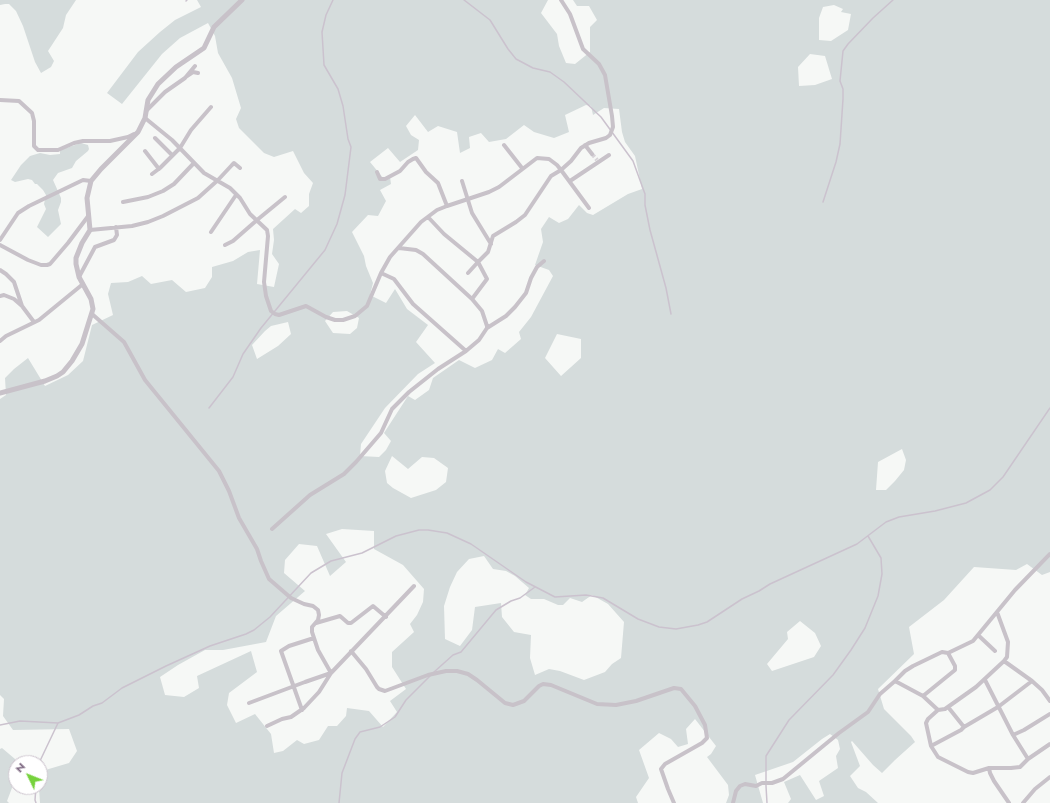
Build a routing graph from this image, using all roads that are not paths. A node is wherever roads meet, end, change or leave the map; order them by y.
1 (242, 0) edge
2 (561, 0) edge
3 (195, 66) dead end
4 (198, 73) dead end
5 (185, 78) junction
6 (0, 100) edge
7 (211, 107) dead end
8 (145, 115) junction
9 (138, 132) junction
10 (156, 138) dead end
11 (504, 145) dead end
12 (585, 145) junction
13 (180, 148) junction
14 (145, 151) dead end
15 (592, 154) tunnel mouth
16 (610, 155) dead end
17 (172, 156) junction
18 (194, 163) junction
19 (240, 168) dead end
20 (522, 168) junction
21 (159, 169) junction
22 (560, 170) junction
23 (377, 172) dead end
24 (152, 174) dead end
25 (218, 180) junction
26 (91, 181) junction
27 (462, 181) dead end
28 (570, 181) junction
29 (236, 195) junction
30 (285, 197) dead end
31 (469, 199) junction
32 (123, 202) dead end
33 (447, 206) junction
34 (589, 208) dead end
35 (89, 216) junction
36 (428, 216) junction
37 (257, 220) junction
38 (116, 227) junction
39 (90, 230) junction
40 (211, 232) dead end
41 (0, 240) edge
42 (491, 244) junction
43 (0, 245) edge
44 (225, 245) dead end
45 (399, 248) junction
46 (544, 261) dead end
47 (478, 262) junction
48 (0, 270) edge
49 (381, 273) junction
50 (468, 273) dead end
51 (79, 277) junction
52 (82, 284) junction
53 (0, 296) edge
54 (472, 299) junction
55 (22, 306) junction
56 (92, 314) junction
57 (34, 322) junction
58 (487, 328) junction
59 (0, 341) edge
60 (466, 351) junction
61 (0, 393) edge
62 (272, 529) dead end
63 (1050, 554) edge
64 (414, 586) dead end
65 (997, 612) junction
66 (386, 616) junction
67 (315, 623) junction
68 (978, 635) junction
69 (314, 638) junction
70 (351, 651) junction
71 (995, 651) dead end
72 (948, 653) junction
73 (1004, 661) junction
74 (331, 673) junction
75 (984, 680) junction
76 (895, 681) junction
77 (1032, 681) junction
78 (294, 687) junction
79 (923, 696) junction
80 (1050, 701) edge
81 (249, 703) dead end
82 (998, 707) junction
83 (948, 708) junction
84 (302, 710) junction
85 (938, 710) junction
86 (1050, 714) edge
87 (267, 726) dead end
88 (964, 727) junction
89 (1013, 734) junction
90 (1050, 744) edge
91 (931, 746) junction
92 (1028, 759) junction
93 (989, 768) junction
94 (1050, 777) edge
95 (674, 803) edge
96 (733, 803) edge
97 (1009, 803) edge
98 (1023, 803) edge

1 - 8 street
2 - 12 street
3 - 5 street
4 - 5 street
5 - 8 street
6 - 9 street
7 - 13 street
8 - 9 street
8 - 13 street
9 - 26 street
10 - 17 street
11 - 20 street
12 - 15 street
12 - 22 street
13 - 17 street
13 - 18 street
14 - 21 street
16 - 28 street
17 - 21 street
18 - 25 street
18 - 32 street
19 - 25 street
20 - 22 street
20 - 31 street
21 - 24 street
22 - 28 street
22 - 42 street
23 - 33 street
25 - 29 street
25 - 38 street
26 - 35 street
26 - 41 street
27 - 31 street
28 - 34 street
29 - 37 street
29 - 40 street
30 - 37 street
31 - 33 street
31 - 42 street
33 - 36 street
35 - 39 street
35 - 43 street
36 - 45 street
36 - 47 street
37 - 44 street
37 - 49 street
38 - 39 street
38 - 51 street
39 - 51 street
42 - 47 street
45 - 49 street
45 - 54 street
46 - 58 street
47 - 50 street
47 - 54 street
48 - 55 street
49 - 60 street
51 - 52 street
52 - 56 street
52 - 57 street
53 - 55 street
54 - 58 street
55 - 57 street
56 - 61 street
56 - 67 street
57 - 59 street
58 - 60 street
60 - 62 street
63 - 65 street
64 - 66 street
65 - 68 street
65 - 73 street
66 - 67 street
66 - 70 street
67 - 69 street
68 - 71 street
68 - 72 street
69 - 74 street
69 - 78 street
70 - 74 street
70 - 95 street
72 - 76 street
72 - 79 street
73 - 75 street
73 - 77 street
74 - 78 street
74 - 84 street
75 - 82 street
75 - 83 street
76 - 79 street
76 - 96 street
77 - 80 street
77 - 82 street
78 - 81 street
78 - 84 street
79 - 85 street
82 - 88 street
82 - 89 street
83 - 85 street
83 - 88 street
84 - 87 street
85 - 91 street
86 - 89 street
88 - 91 street
89 - 92 street
90 - 92 street
91 - 93 street
92 - 93 street
93 - 97 street
94 - 98 street

